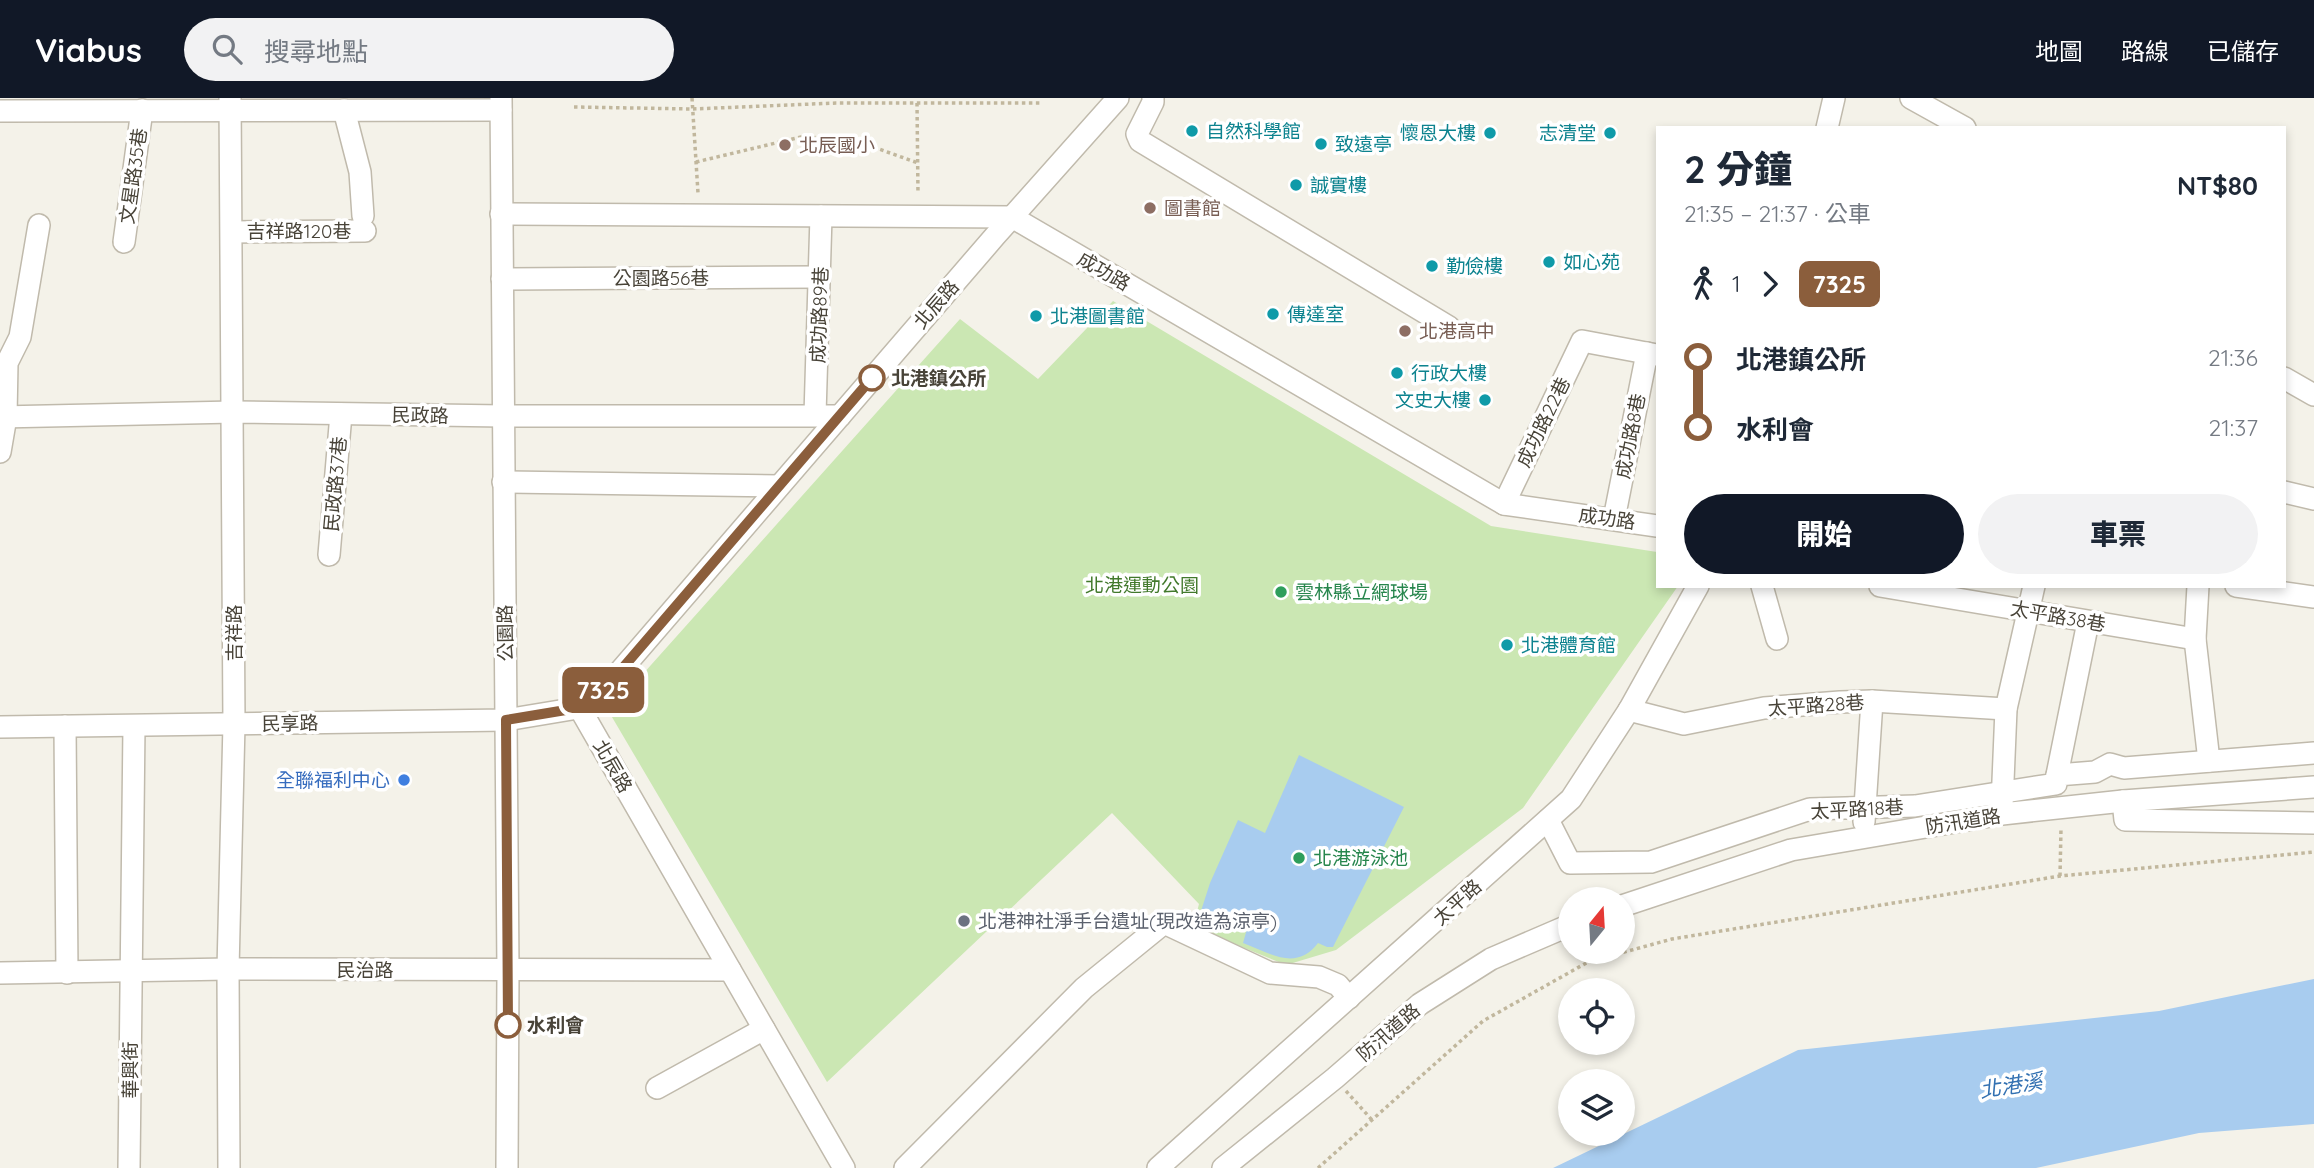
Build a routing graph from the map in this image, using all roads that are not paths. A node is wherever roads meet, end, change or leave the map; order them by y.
1 (1118, 98) edge
2 (1153, 98) edge
3 (1834, 98) edge
4 (1912, 98) edge
5 (230, 104) edge
6 (501, 104) edge
7 (142, 110) junction
8 (344, 110) junction
9 (0, 111) edge
10 (1827, 126) edge
11 (1961, 126) edge
12 (501, 214) junction
13 (821, 216) junction
14 (1012, 217) junction
15 (39, 225) dead end
16 (232, 232) junction
17 (124, 242) dead end
18 (820, 277) junction
19 (502, 279) junction
20 (1449, 327) dead end
21 (1652, 354) edge
22 (2286, 379) edge
23 (2314, 395) edge
24 (233, 412) junction
25 (341, 414) junction
26 (816, 415) junction
27 (503, 416) junction
28 (840, 416) junction
29 (3, 417) edge
30 (0, 452) edge
31 (503, 482) junction
32 (779, 486) junction
33 (2286, 492) edge
34 (2314, 499) edge
35 (1504, 504) junction
36 (1614, 519) junction
37 (1656, 526) edge
38 (329, 555) dead end
39 (1697, 588) edge
40 (1763, 588) edge
41 (1891, 588) edge
42 (2034, 588) edge
43 (2198, 588) edge
44 (2250, 588) edge
45 (2314, 597) edge
46 (2028, 612) junction
47 (2088, 622) junction
48 (1777, 639) dead end
49 (2195, 639) junction
50 (1872, 701) junction
51 (579, 707) junction
52 (2006, 709) junction
53 (1629, 710) junction
54 (506, 720) junction
55 (234, 724) junction
56 (65, 726) junction
57 (134, 726) junction
58 (0, 727) edge
59 (2314, 753) edge
60 (2209, 761) junction
61 (2057, 775) junction
62 (2314, 787) edge
63 (2002, 792) junction
64 (2123, 801) junction
65 (1865, 807) junction
66 (2002, 814) junction
67 (1548, 820) junction
68 (2314, 822) edge
69 (1863, 838) junction
70 (1635, 902) edge
71 (1558, 930) edge
72 (228, 969) junction
73 (730, 970) junction
74 (508, 971) junction
75 (130, 972) junction
76 (0, 973) edge
77 (67, 973) junction
78 (1349, 998) junction
79 (764, 1029) junction
80 (657, 1088) dead end
81 (129, 1168) edge
82 (229, 1168) edge
83 (507, 1168) edge
84 (844, 1168) edge
85 (905, 1168) edge
86 (1158, 1168) edge
87 (1223, 1168) edge

1 - 14 street, 北辰路
2 - 20 street
3 - 10 street
4 - 11 street
5 - 7 street
5 - 8 street
5 - 16 street, 吉祥路
6 - 8 street
6 - 12 street, 公園路
7 - 9 street
7 - 17 street, 文星路35巷
8 - 16 street, 吉祥路120巷
12 - 13 street, 成功路
12 - 19 street, 公園路
13 - 14 street, 成功路
13 - 18 street, 成功路89巷
14 - 28 street, 北辰路
14 - 35 street, 成功路
15 - 29 street
16 - 24 street, 吉祥路
18 - 19 street, 公園路56巷
18 - 26 street, 成功路89巷
19 - 27 street, 公園路
21 - 35 street, 成功路22巷
21 - 36 street, 成功路8巷
22 - 23 street
24 - 25 street, 民政路
24 - 29 street, 民政路
24 - 55 street, 吉祥路
25 - 27 street, 民政路
25 - 38 street, 民政路37巷
26 - 27 street, 民政路
26 - 28 street, 民政路
27 - 31 street, 公園路
28 - 32 street, 北辰路
29 - 30 street
31 - 32 street
31 - 54 street, 公園路
32 - 51 street, 北辰路
33 - 34 street
35 - 36 street, 成功路
36 - 37 street, 成功路
39 - 53 street, 太平路
40 - 48 street
41 - 46 street, 太平路38巷
42 - 46 street
43 - 49 street
44 - 45 street
46 - 47 street, 太平路38巷
46 - 52 street
47 - 49 street, 太平路38巷
47 - 61 street
49 - 60 street
50 - 52 street, 太平路28巷
50 - 53 street, 太平路28巷
50 - 65 street
51 - 54 street, 民享路
51 - 73 street, 北辰路
52 - 63 street
53 - 67 street, 太平路
54 - 55 street, 民享路
54 - 74 street, 公園路
55 - 57 street, 民享路
55 - 72 street, 吉祥路
56 - 57 street, 民享路
56 - 58 street, 民享路
56 - 77 street
57 - 75 street, 華興街
59 - 60 street, 太平路18巷
60 - 61 street, 太平路18巷
61 - 63 street, 太平路18巷
62 - 64 street, 防汛道路
63 - 65 street, 太平路18巷
63 - 66 street
64 - 66 street, 防汛道路
64 - 68 street
65 - 67 street, 太平路18巷
65 - 69 street
66 - 69 street, 防汛道路
67 - 78 street, 太平路
69 - 70 street, 防汛道路
71 - 87 street, 防汛道路
72 - 74 street, 民治路
72 - 75 street, 民治路
72 - 82 street, 吉祥路
73 - 74 street, 民治路
73 - 79 street, 北辰路
74 - 83 street, 公園路
75 - 77 street, 民治路
75 - 81 street, 華興街
76 - 77 street, 民治路
78 - 85 street
78 - 86 street, 太平路
79 - 80 street
79 - 84 street, 北辰路

